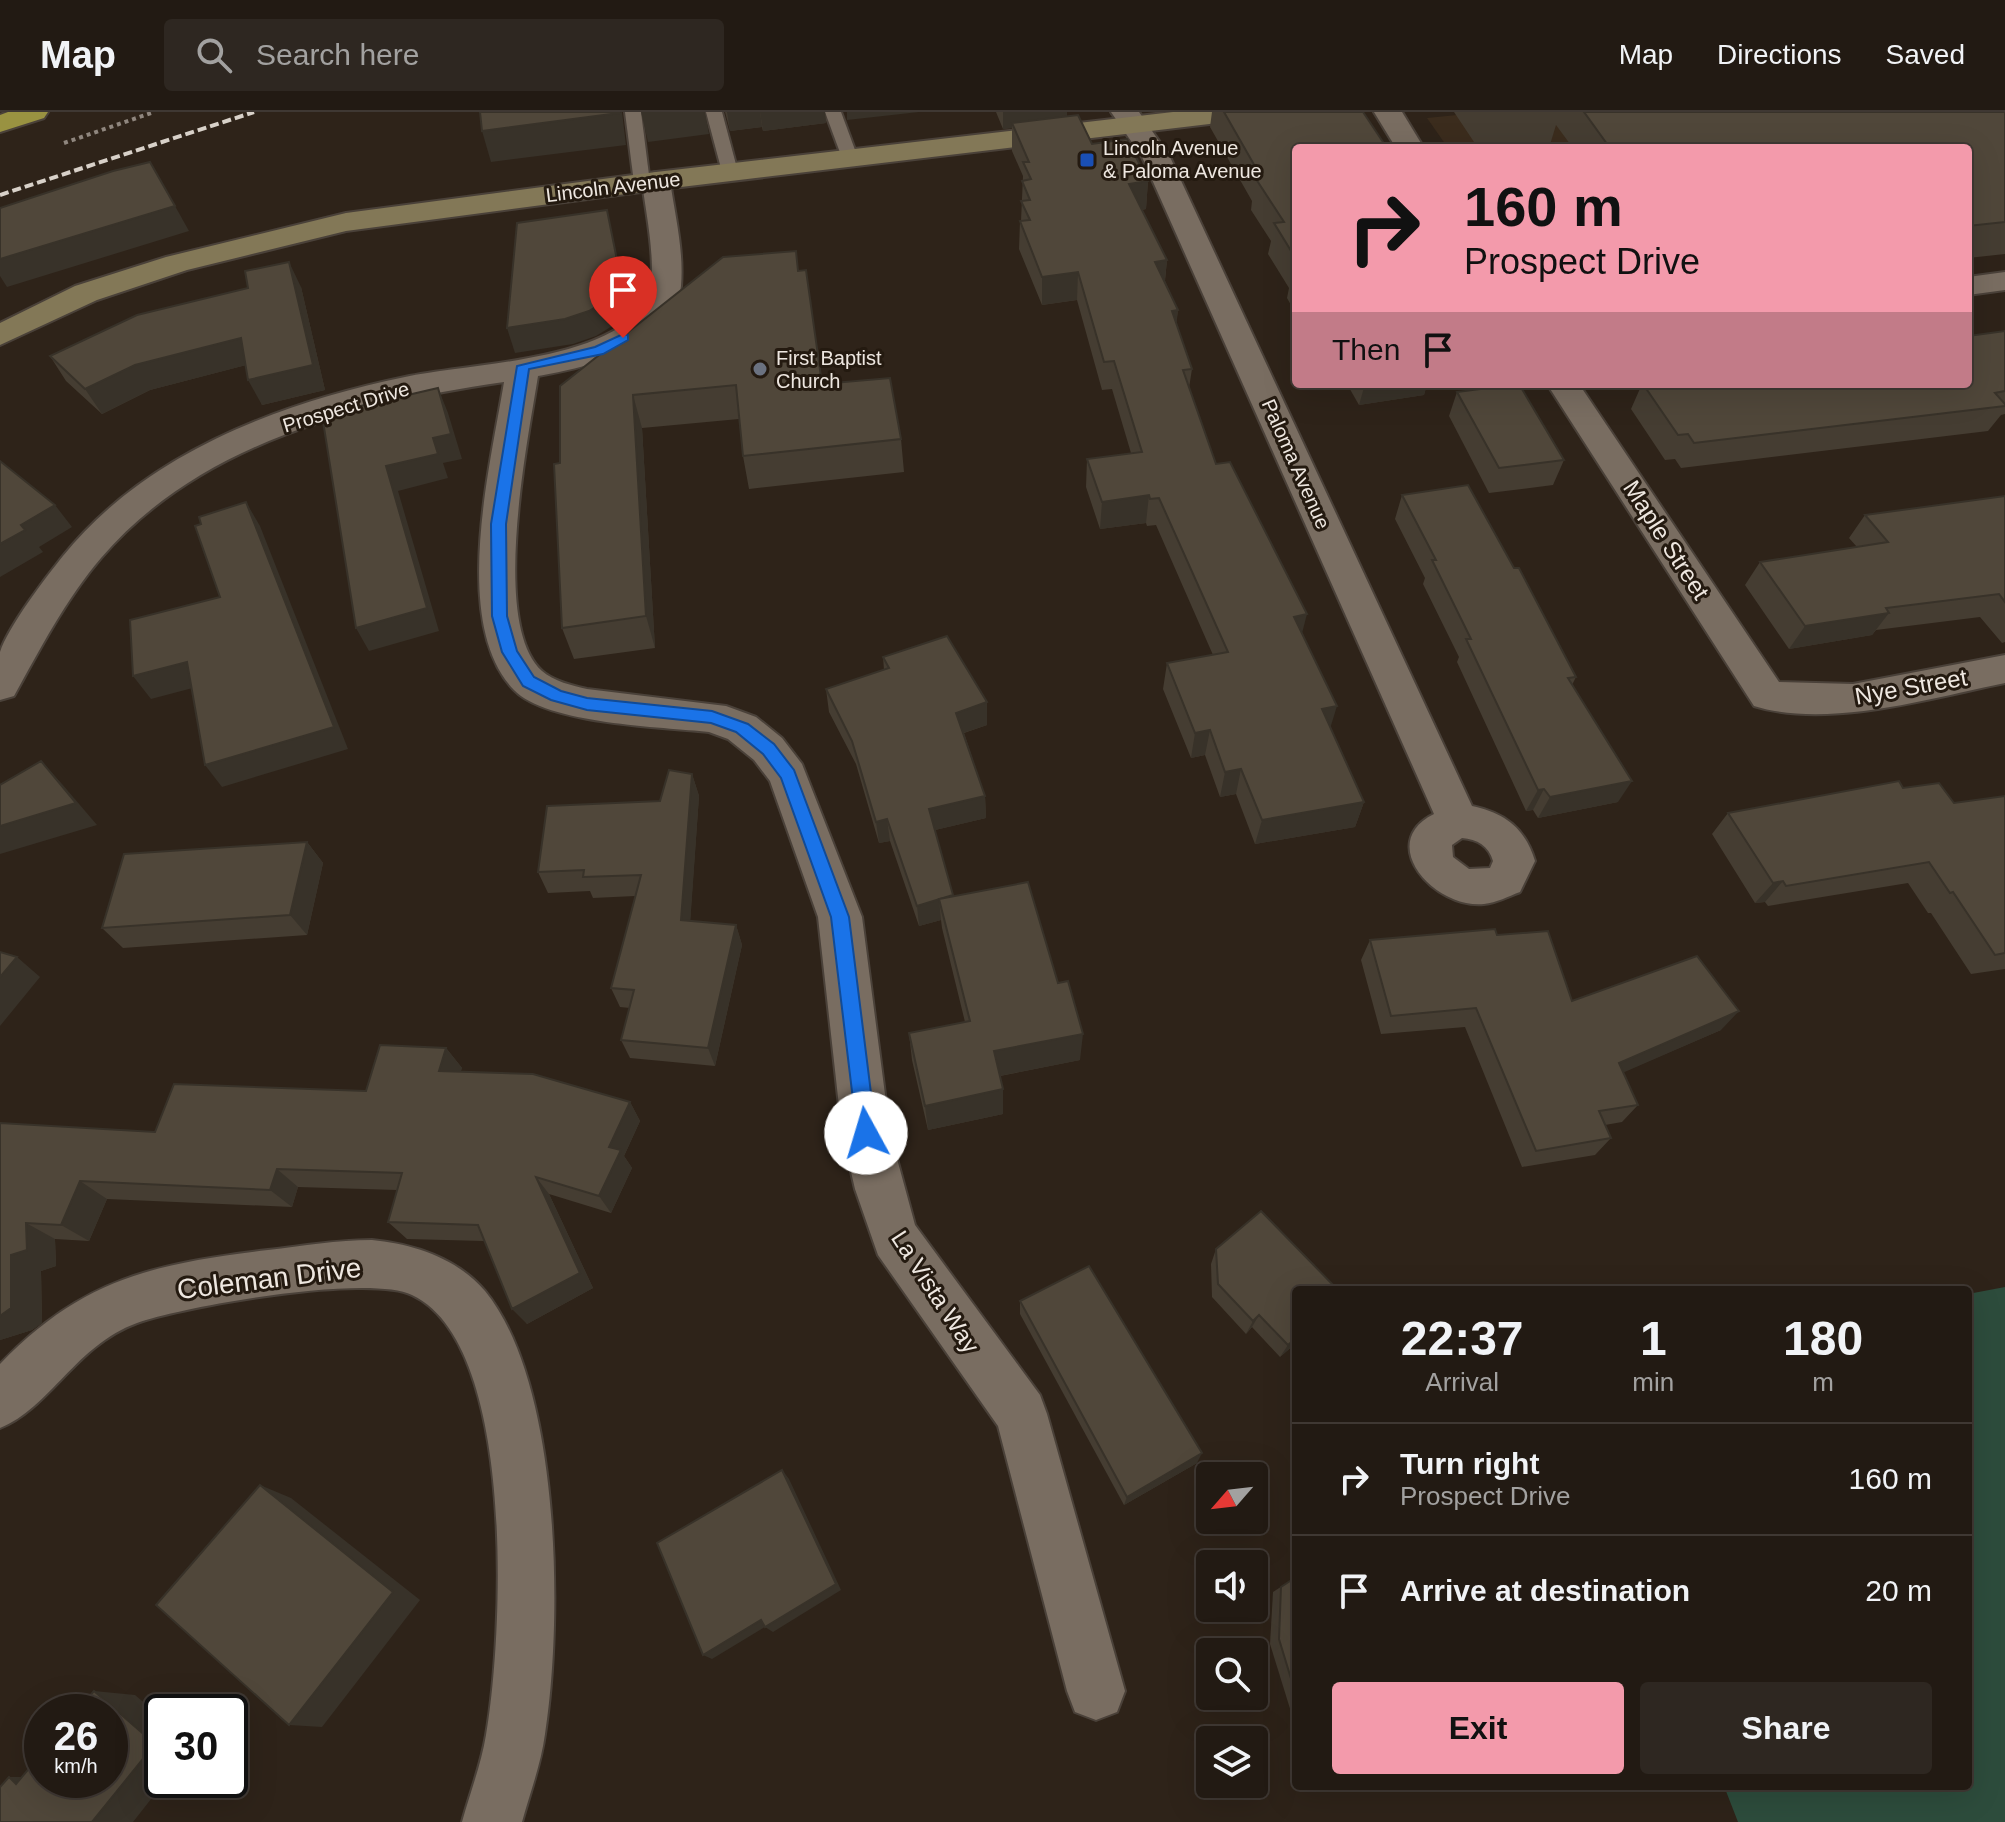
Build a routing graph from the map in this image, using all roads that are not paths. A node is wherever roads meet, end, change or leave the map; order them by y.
1 (34, 112) edge
2 (633, 112) edge
3 (714, 112) edge
4 (833, 112) edge
5 (1243, 112) edge
6 (1388, 112) edge
7 (1129, 118) edge
8 (0, 124) edge
9 (1408, 144) edge
10 (850, 158) junction
11 (730, 172) junction
12 (649, 182) junction
13 (2005, 281) edge
14 (1972, 285) edge
15 (0, 335) edge
16 (523, 366) junction
17 (1566, 388) edge
18 (2005, 669) edge
19 (0, 686) edge
20 (1768, 696) joint
21 (1458, 821) dead end
22 (0, 1402) edge
23 (1096, 1691) dead end
24 (492, 1822) edge

1 - 8 highway
2 - 12 lane
3 - 11 lane
4 - 10 lane
5 - 7 main road, Lincoln Avenue
6 - 9 street
7 - 10 main road, Lincoln Avenue
7 - 21 street, Paloma Avenue
10 - 11 main road, Lincoln Avenue
11 - 12 main road, Lincoln Avenue
12 - 15 main road, Lincoln Avenue
12 - 16 street, Prospect Drive
13 - 14 street
16 - 19 street, Prospect Drive
16 - 23 street, La Vista Way
17 - 20 street, Maple Street
18 - 20 street, Nye Street
22 - 24 street, Coleman Drive

